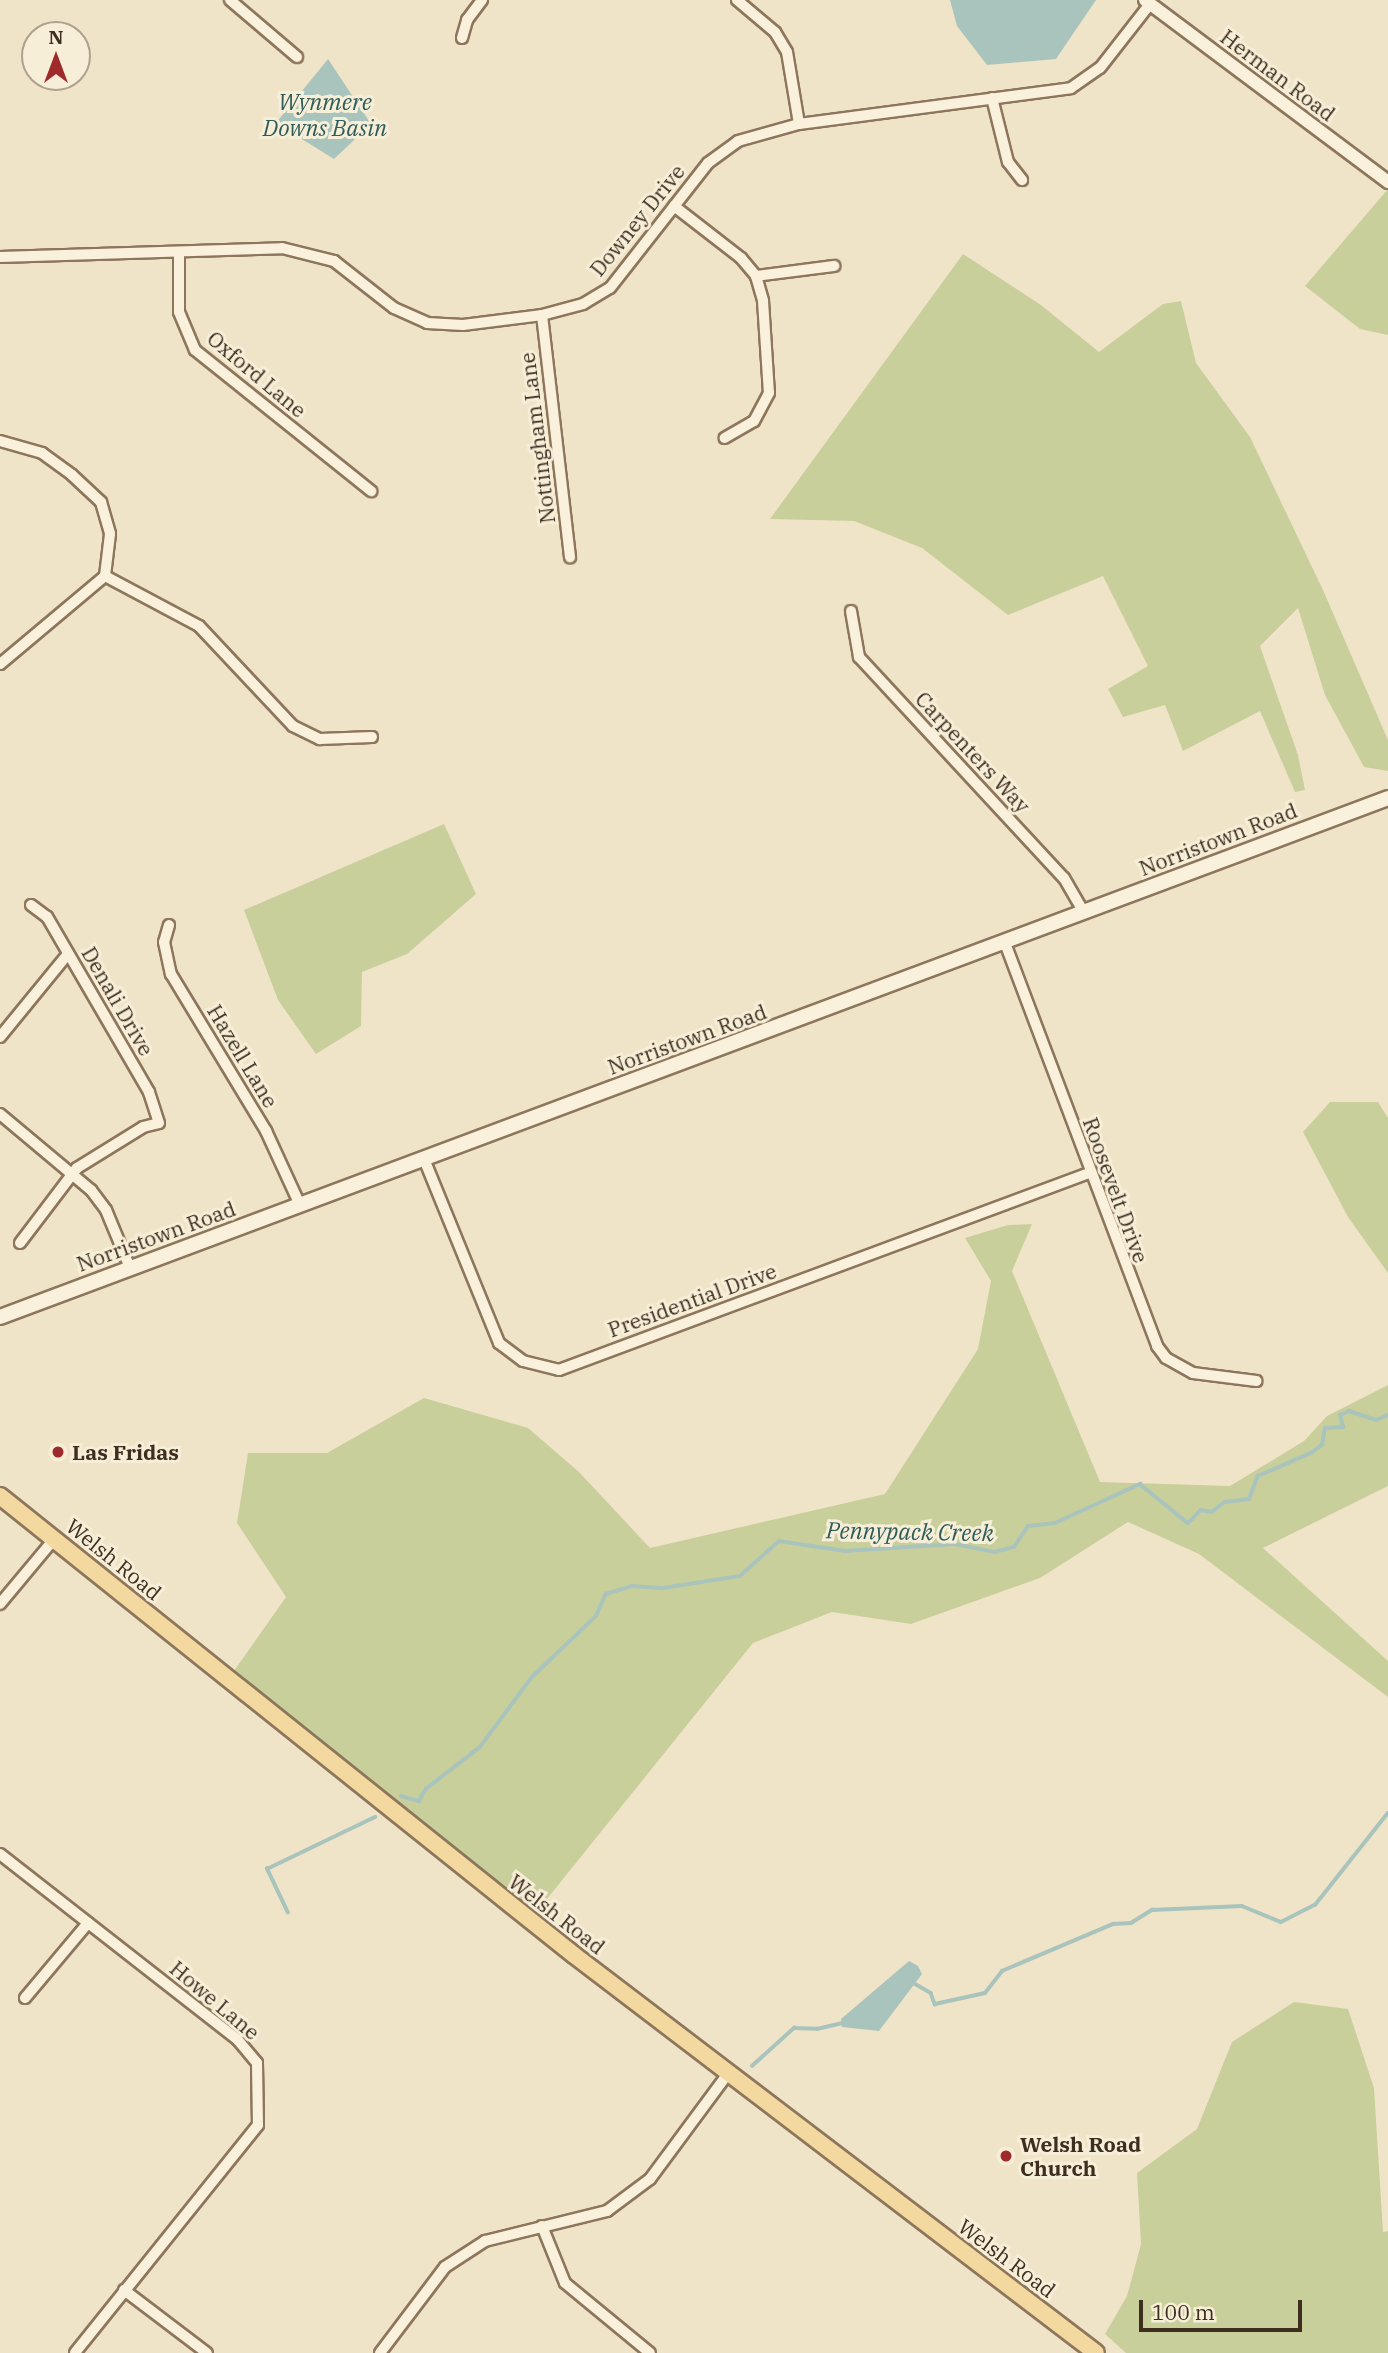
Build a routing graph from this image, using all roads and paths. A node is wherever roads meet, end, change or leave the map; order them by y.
1 (230, 0) edge
2 (482, 0) edge
3 (737, 0) edge
4 (1147, 2) edge
5 (462, 38) dead end
6 (298, 57) dead end
7 (992, 98) junction
8 (799, 124) junction
9 (1022, 180) dead end
10 (1388, 182) edge
11 (674, 206) junction
12 (179, 253) junction
13 (0, 257) edge
14 (835, 266) dead end
15 (756, 275) junction
16 (542, 315) junction
17 (725, 438) dead end
18 (0, 441) edge
19 (371, 491) dead end
20 (570, 557) dead end
21 (105, 576) junction
22 (852, 611) dead end
23 (0, 664) edge
24 (372, 737) dead end
25 (1388, 798) edge
26 (32, 905) dead end
27 (1084, 912) junction
28 (169, 925) dead end
29 (1005, 943) junction
30 (68, 954) junction
31 (0, 1037) edge
32 (0, 1114) edge
33 (424, 1159) junction
34 (1089, 1173) junction
35 (72, 1174) junction
36 (300, 1205) junction
37 (20, 1243) dead end
38 (130, 1268) junction
39 (0, 1317) edge
40 (1256, 1381) dead end
41 (0, 1496) edge
42 (55, 1538) junction
43 (0, 1604) edge
44 (0, 1854) edge
45 (88, 1923) junction
46 (26, 1998) dead end
47 (730, 2071) junction
48 (542, 2226) junction
49 (124, 2290) junction
50 (75, 2353) edge
51 (207, 2353) edge
52 (380, 2353) edge
53 (650, 2353) edge
54 (1096, 2353) edge

1 - 6 street
2 - 5 street
3 - 8 street
4 - 7 street, Downey Drive
4 - 10 street, Herman Road
7 - 8 street, Downey Drive
7 - 9 street
8 - 11 street, Downey Drive
11 - 15 street
11 - 16 street, Downey Drive
12 - 13 street, Downey Drive
12 - 16 street, Downey Drive
12 - 19 street, Oxford Lane
14 - 15 street
15 - 17 street
16 - 20 street, Nottingham Lane
18 - 21 street
21 - 23 street
21 - 24 street
22 - 27 street, Carpenters Way
25 - 27 main road, Norristown Road
26 - 30 street, Denali Drive
27 - 29 main road, Norristown Road
28 - 36 street, Hazell Lane
29 - 33 main road, Norristown Road
29 - 34 street, Roosevelt Drive
30 - 31 street
30 - 35 street, Denali Drive
32 - 35 street
33 - 34 street, Presidential Drive
33 - 36 main road, Norristown Road
34 - 40 street, Roosevelt Drive
35 - 37 street
35 - 38 street
36 - 38 main road, Norristown Road
38 - 39 main road, Norristown Road
41 - 42 main road, Welsh Road
42 - 43 street
42 - 47 main road, Welsh Road
44 - 45 street, Howe Lane
45 - 46 street
45 - 49 street, Howe Lane
47 - 48 street
47 - 54 main road, Welsh Road
48 - 52 street
48 - 53 street
49 - 50 street, Howe Lane
49 - 51 street

